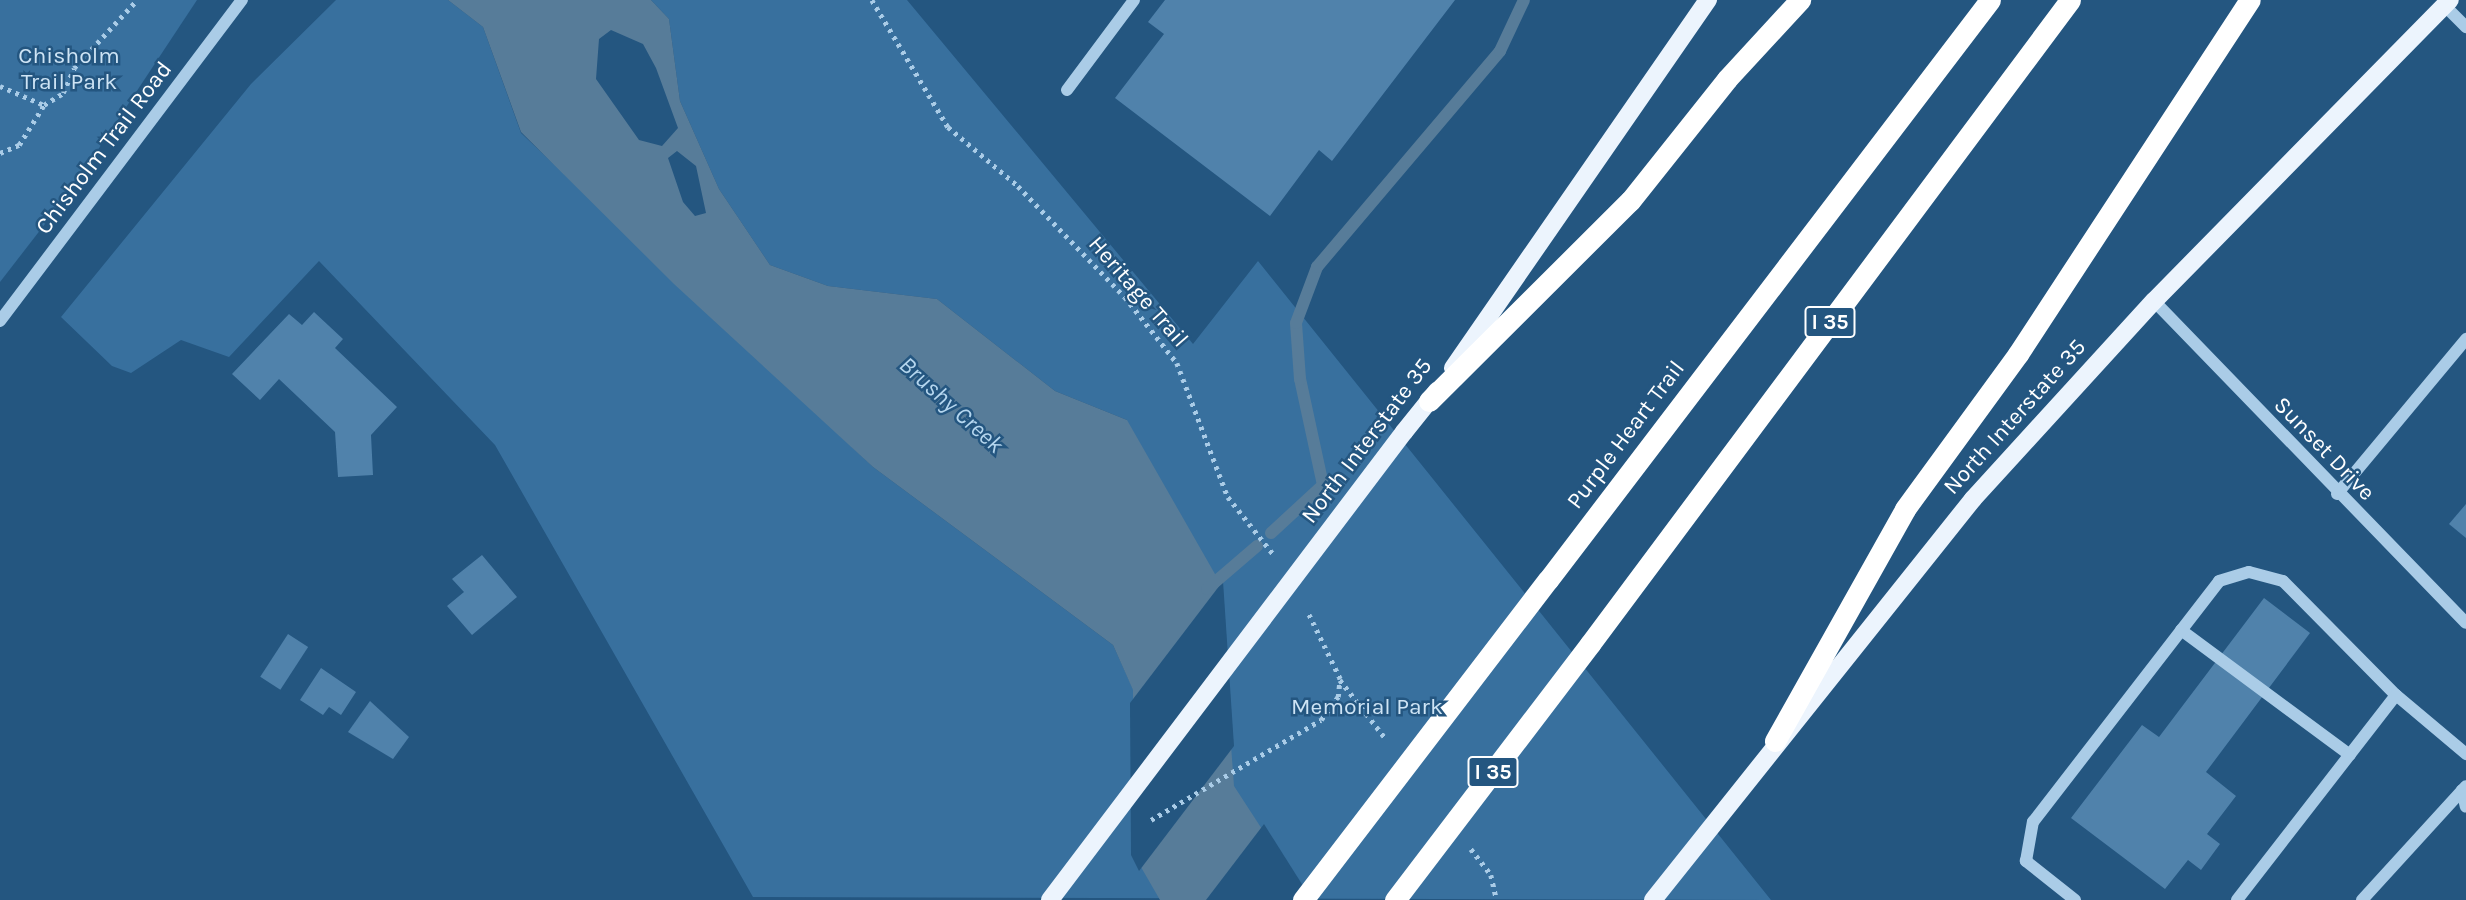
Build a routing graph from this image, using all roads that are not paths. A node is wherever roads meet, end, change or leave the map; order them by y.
1 (242, 0) edge
2 (1134, 0) edge
3 (1708, 0) edge
4 (1800, 0) edge
5 (1990, 0) edge
6 (2070, 0) edge
7 (2250, 0) edge
8 (2448, 3) edge
9 (2466, 27) edge
10 (1067, 90) dead end
11 (2154, 300) junction
12 (0, 321) edge
13 (2466, 339) edge
14 (1429, 401) junction
15 (2337, 494) junction
16 (2466, 623) edge
17 (2180, 630) junction
18 (2396, 695) junction
19 (1775, 741) junction
20 (2350, 754) junction
21 (2466, 754) edge
22 (2464, 788) edge
23 (2466, 807) edge
24 (1050, 900) edge
25 (1303, 900) edge
26 (1395, 900) edge
27 (1653, 900) edge
28 (2075, 900) edge
29 (2237, 900) edge
30 (2362, 900) edge

1 - 12 street, Chisholm Trail Road
2 - 10 street
3 - 14 main road, North Interstate 35
4 - 14 highway
5 - 25 highway, Purple Heart Trail, bridge
6 - 26 highway, I 35, bridge
7 - 19 highway
8 - 9 street
8 - 11 main road, North Interstate 35
11 - 15 street, Sunset Drive
11 - 19 main road, North Interstate 35
13 - 15 street
14 - 24 main road, North Interstate 35, bridge
15 - 16 street, Sunset Drive
17 - 18 street
17 - 20 street
17 - 28 street
18 - 20 street
18 - 21 street
19 - 27 main road, North Interstate 35
20 - 29 street
22 - 23 street
22 - 30 street

